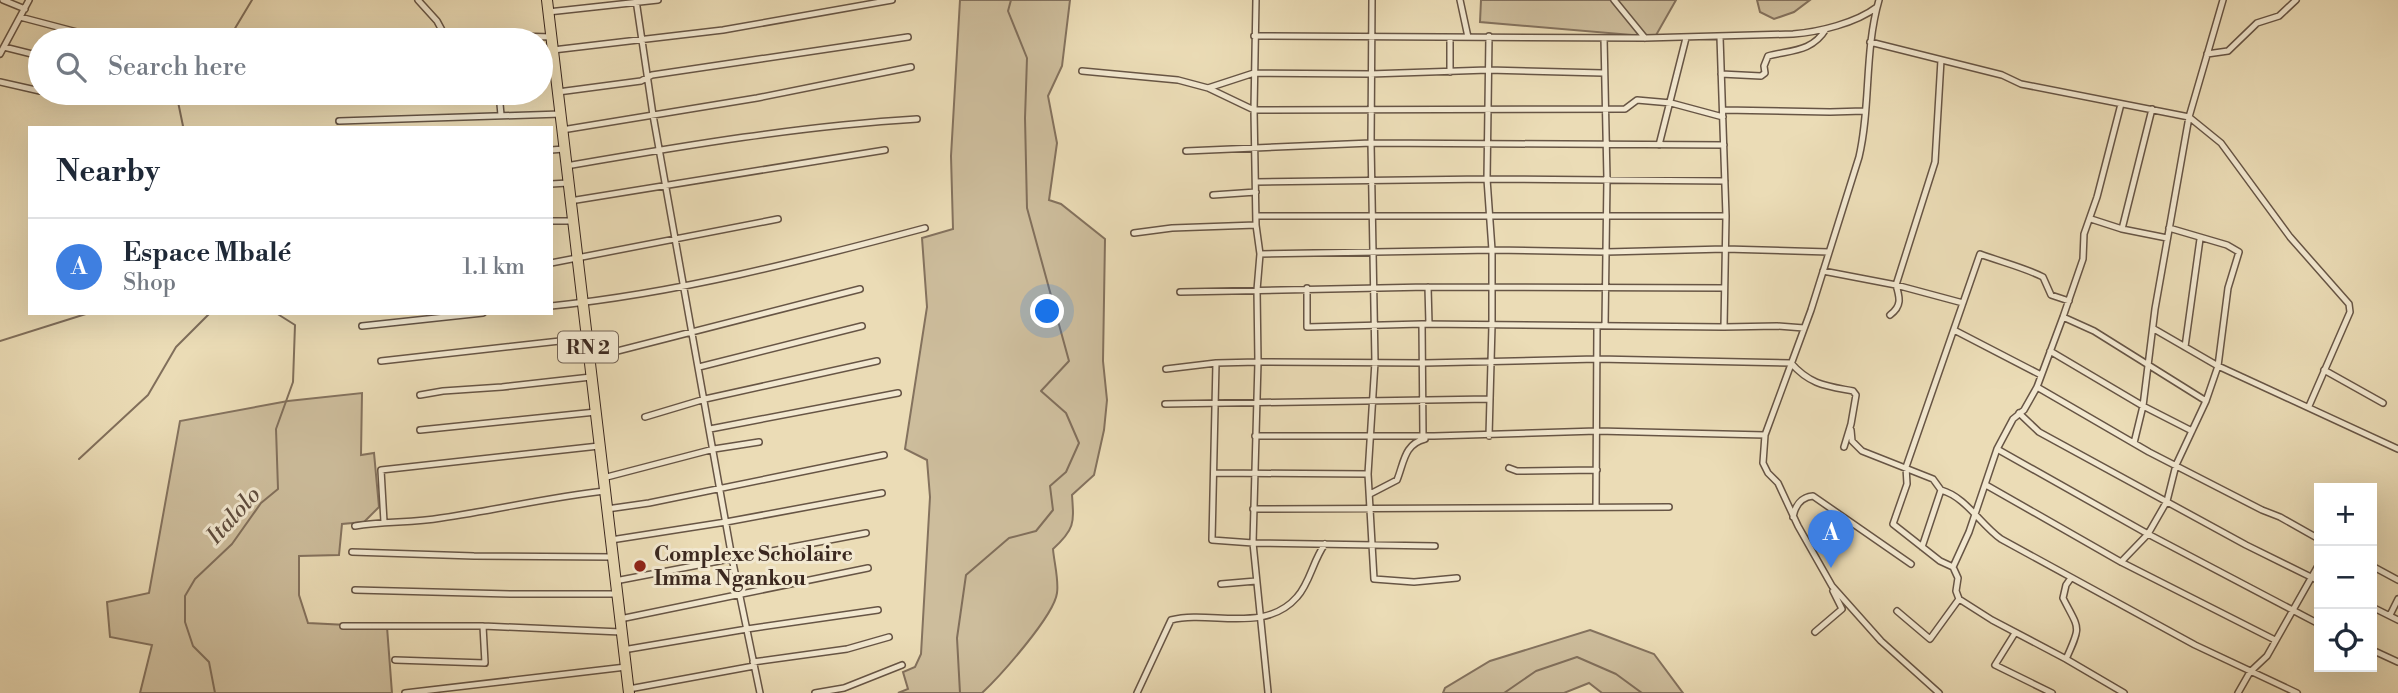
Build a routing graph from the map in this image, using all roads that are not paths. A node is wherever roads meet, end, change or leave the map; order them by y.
1 (3, 0) edge
2 (29, 0) edge
3 (418, 0) edge
4 (547, 0) edge
5 (659, 0) edge
6 (892, 0) edge
7 (1256, 0) edge
8 (1372, 0) edge
9 (1460, 0) edge
10 (1614, 0) edge
11 (2223, 0) edge
12 (2296, 0) edge
13 (636, 1) edge
14 (1878, 3) edge
15 (24, 9) junction
16 (548, 12) junction
17 (20, 16) junction
18 (63, 28) edge
19 (441, 28) edge
20 (551, 28) edge
21 (1826, 28) junction
22 (0, 35) edge
23 (1254, 36) junction
24 (1489, 36) junction
25 (908, 37) dead end
26 (1371, 37) junction
27 (1468, 37) junction
28 (1720, 37) junction
29 (8, 38) junction
30 (1450, 38) junction
31 (1604, 38) junction
32 (1645, 38) junction
33 (1686, 38) junction
34 (642, 40) junction
35 (1870, 41) junction
36 (4, 47) junction
37 (553, 50) joint
38 (28, 53) edge
39 (0, 54) edge
40 (2207, 54) junction
41 (1941, 60) junction
42 (911, 67) dead end
43 (1488, 70) junction
44 (1082, 71) dead end
45 (1450, 72) junction
46 (1254, 73) junction
47 (1603, 73) junction
48 (1370, 74) junction
49 (1721, 74) junction
50 (647, 77) junction
51 (0, 82) edge
52 (28, 88) edge
53 (1208, 88) junction
54 (558, 92) junction
55 (1671, 103) junction
56 (2121, 104) junction
57 (500, 105) edge
58 (1489, 108) junction
59 (1372, 109) junction
60 (1604, 109) junction
61 (2152, 109) junction
62 (1254, 110) junction
63 (1723, 110) junction
64 (1864, 111) junction
65 (561, 114) junction
66 (501, 115) junction
67 (653, 115) junction
68 (1723, 117) junction
69 (2189, 117) junction
70 (917, 119) dead end
71 (339, 121) dead end
72 (562, 130) junction
73 (1371, 144) junction
74 (1487, 144) junction
75 (1605, 145) junction
76 (1659, 145) junction
77 (1724, 145) junction
78 (1255, 148) junction
79 (564, 149) junction
80 (553, 150) edge
81 (660, 150) junction
82 (885, 150) dead end
83 (1186, 151) dead end
84 (566, 166) junction
85 (1487, 179) junction
86 (1607, 179) junction
87 (1372, 181) junction
88 (1725, 181) junction
89 (1256, 182) junction
90 (568, 183) junction
91 (553, 184) edge
92 (666, 184) junction
93 (1256, 192) junction
94 (1213, 195) dead end
95 (570, 201) junction
96 (1371, 215) junction
97 (1606, 215) junction
98 (1256, 216) junction
99 (1489, 216) junction
100 (1726, 216) junction
101 (778, 219) dead end
102 (2091, 219) junction
103 (573, 220) junction
104 (553, 221) edge
105 (1256, 225) junction
106 (925, 228) dead end
107 (2169, 228) junction
108 (2122, 229) junction
109 (1134, 233) dead end
110 (2167, 238) junction
111 (2200, 239) junction
112 (676, 240) junction
113 (1725, 249) junction
114 (1492, 250) junction
115 (1373, 251) junction
116 (1606, 252) junction
117 (1829, 252) junction
118 (1260, 254) junction
119 (577, 260) junction
120 (553, 263) edge
121 (1823, 271) junction
122 (1896, 285) junction
123 (1492, 286) junction
124 (685, 287) junction
125 (1428, 287) junction
126 (1307, 288) junction
127 (1374, 288) junction
128 (1605, 288) junction
129 (1724, 288) junction
130 (860, 289) dead end
131 (1257, 290) junction
132 (1180, 292) dead end
133 (2068, 302) junction
134 (583, 303) junction
135 (1963, 303) junction
136 (553, 306) edge
137 (464, 315) edge
138 (1890, 315) dead end
139 (2063, 317) junction
140 (1374, 324) junction
141 (1426, 324) junction
142 (1492, 325) junction
143 (362, 326) dead end
144 (862, 326) dead end
145 (1597, 326) junction
146 (1605, 326) junction
147 (1724, 327) junction
148 (1804, 328) junction
149 (2154, 329) junction
150 (692, 330) junction
151 (1954, 330) junction
152 (587, 338) junction
153 (2185, 347) junction
154 (2050, 351) junction
155 (590, 358) junction
156 (1597, 359) junction
157 (877, 360) dead end
158 (381, 361) dead end
159 (1258, 362) junction
160 (1375, 362) junction
161 (1491, 362) junction
162 (1216, 363) junction
163 (1424, 363) junction
164 (1791, 363) junction
165 (2148, 366) junction
166 (2218, 366) junction
167 (699, 367) junction
168 (1166, 369) dead end
169 (2323, 370) junction
170 (2041, 375) junction
171 (591, 377) junction
172 (2037, 387) junction
173 (898, 393) dead end
174 (420, 396) dead end
175 (705, 399) junction
176 (1490, 399) junction
177 (1372, 400) junction
178 (1423, 401) junction
179 (2206, 401) junction
180 (1256, 402) junction
181 (2383, 403) dead end
182 (1165, 404) dead end
183 (1214, 404) junction
184 (2143, 406) junction
185 (2309, 406) junction
186 (596, 412) junction
187 (2019, 413) junction
188 (645, 417) dead end
189 (1851, 424) junction
190 (710, 429) junction
191 (420, 430) dead end
192 (1597, 431) junction
193 (2192, 431) junction
194 (1765, 435) junction
195 (1255, 436) junction
196 (1370, 436) junction
197 (1423, 436) junction
198 (1434, 436) junction
199 (1489, 436) junction
200 (759, 442) dead end
201 (2134, 443) junction
202 (599, 446) junction
203 (1844, 447) dead end
204 (714, 449) junction
205 (1997, 449) junction
206 (2398, 449) edge
207 (884, 455) dead end
208 (2176, 465) junction
209 (1906, 467) junction
210 (1509, 468) dead end
211 (1597, 470) junction
212 (1214, 473) junction
213 (1254, 474) junction
214 (1368, 474) junction
215 (603, 478) junction
216 (1986, 485) junction
217 (721, 488) junction
218 (1941, 490) junction
219 (605, 491) junction
220 (881, 493) dead end
221 (1370, 494) junction
222 (2167, 501) junction
223 (1371, 507) junction
224 (1596, 507) junction
225 (1669, 507) dead end
226 (607, 509) junction
227 (1253, 509) junction
228 (1975, 516) junction
229 (1793, 517) junction
230 (384, 522) junction
231 (726, 522) junction
232 (355, 526) dead end
233 (866, 533) dead end
234 (2148, 534) junction
235 (2314, 536) edge
236 (611, 540) junction
237 (1253, 543) junction
238 (1325, 544) junction
239 (1370, 545) junction
240 (1435, 546) dead end
241 (1922, 547) junction
242 (352, 552) dead end
243 (612, 556) junction
244 (733, 558) junction
245 (2121, 562) junction
246 (1911, 564) dead end
247 (1953, 567) junction
248 (867, 568) dead end
249 (2377, 569) edge
250 (2314, 572) edge
251 (2311, 577) junction
252 (1457, 578) dead end
253 (2071, 578) junction
254 (2314, 578) edge
255 (2398, 580) edge
256 (615, 581) junction
257 (1256, 581) junction
258 (1221, 584) dead end
259 (1832, 586) junction
260 (355, 590) dead end
261 (616, 594) junction
262 (739, 594) junction
263 (1959, 599) junction
264 (2398, 599) edge
265 (2376, 609) edge
266 (878, 610) dead end
267 (1897, 611) dead end
268 (2294, 611) junction
269 (2390, 615) junction
270 (1260, 618) junction
271 (620, 619) junction
272 (2398, 620) edge
273 (2314, 621) edge
274 (343, 626) dead end
275 (483, 626) junction
276 (747, 629) junction
277 (621, 632) junction
278 (1815, 632) dead end
279 (2015, 633) junction
280 (889, 638) dead end
281 (2276, 640) junction
282 (623, 650) junction
283 (2377, 652) edge
284 (2066, 659) junction
285 (395, 660) dead end
286 (2398, 662) edge
287 (754, 664) junction
288 (902, 665) dead end
289 (626, 667) junction
290 (2250, 672) junction
291 (629, 691) edge
292 (1268, 692) edge
293 (405, 693) edge
294 (760, 693) edge
295 (815, 693) edge
296 (1138, 693) edge
297 (1939, 693) edge
298 (2052, 693) edge
299 (2124, 693) edge
300 (2238, 693) edge
301 (2297, 693) edge

1 - 15 street
2 - 15 street
3 - 19 street
4 - 16 highway, RN 2
5 - 13 street
6 - 34 street
7 - 23 street
8 - 26 street
9 - 27 street
10 - 32 street
11 - 40 street
12 - 40 street
13 - 16 street
13 - 34 street
14 - 21 street
14 - 35 street
15 - 17 street
16 - 20 highway, RN 2
17 - 18 street
17 - 29 street
21 - 28 street
21 - 49 street
22 - 29 street
23 - 26 street
23 - 46 street
24 - 27 street
24 - 31 street
24 - 43 street
25 - 50 street
26 - 30 street
26 - 48 street
27 - 30 street
28 - 33 street
28 - 49 street
29 - 36 street
30 - 45 street
31 - 32 street
31 - 47 street
32 - 33 street
33 - 55 street
34 - 37 street
34 - 50 street
35 - 41 street
35 - 64 street
36 - 38 street
36 - 39 street
37 - 54 highway, RN 2
40 - 69 street
41 - 56 street
41 - 122 street
42 - 67 street
43 - 45 street
43 - 47 street
43 - 58 street
44 - 53 street
45 - 48 street
46 - 48 street
46 - 53 street
46 - 62 street
47 - 60 street
48 - 59 street
49 - 63 street
50 - 54 street
50 - 67 street
51 - 52 street
53 - 62 street
54 - 65 highway, RN 2
55 - 60 street
55 - 68 street
55 - 76 street
56 - 61 street
56 - 102 street
57 - 66 street
58 - 59 street
58 - 60 street
58 - 74 street
59 - 62 street
59 - 73 street
60 - 75 street
61 - 69 street
61 - 108 street
62 - 78 street
63 - 64 street
63 - 68 street
64 - 117 street
65 - 66 street
65 - 72 highway, RN 2
66 - 71 street
67 - 72 street
67 - 81 street
68 - 77 street
69 - 107 street
69 - 169 street
70 - 81 street
72 - 79 highway, RN 2
73 - 74 street
73 - 78 street
73 - 87 street
74 - 75 street
74 - 85 street
75 - 76 street
75 - 86 street
76 - 77 street
77 - 88 street
78 - 83 street
78 - 89 street
79 - 80 street
79 - 84 highway, RN 2
81 - 84 street
81 - 92 street
82 - 92 street
84 - 90 highway, RN 2
85 - 86 street
85 - 87 street
85 - 99 street
86 - 88 street
86 - 97 street
87 - 89 street
87 - 96 street
88 - 100 street
89 - 93 street
90 - 91 street
90 - 95 highway, RN 2
92 - 95 street
92 - 112 street
93 - 94 street
93 - 98 street
95 - 103 highway, RN 2
96 - 98 street
96 - 99 street
96 - 115 street
97 - 99 street
97 - 100 street
97 - 116 street
98 - 105 street
99 - 114 street
100 - 113 street
101 - 112 street
102 - 108 street
102 - 133 street
103 - 104 street
103 - 119 highway, RN 2
105 - 109 street
105 - 118 street
106 - 124 street
107 - 110 street
107 - 111 street
108 - 110 street
110 - 149 street
111 - 153 street
111 - 166 street
112 - 119 street
112 - 124 street
113 - 116 street
113 - 117 street
113 - 129 street
114 - 115 street
114 - 116 street
114 - 123 street
115 - 118 street
115 - 127 street
116 - 128 street
117 - 121 street
118 - 131 street
119 - 120 street
119 - 134 highway, RN 2
121 - 122 street
121 - 148 street
122 - 135 street
122 - 138 street
123 - 125 street
123 - 128 street
123 - 142 street
124 - 134 street
124 - 150 street
125 - 127 street
125 - 141 street
126 - 127 street
126 - 131 street
126 - 140 street
127 - 140 street
128 - 129 street
128 - 146 street
129 - 147 street
130 - 150 street
131 - 132 street
131 - 159 street
133 - 135 street
133 - 139 street
134 - 136 street
134 - 152 highway, RN 2
135 - 151 street
137 - 143 street
139 - 154 street
139 - 165 street
140 - 141 street
140 - 160 street
141 - 142 street
141 - 163 street
142 - 145 street
142 - 161 street
144 - 167 street
145 - 146 street
145 - 156 street
146 - 147 street
147 - 148 street
148 - 164 street
149 - 153 street
149 - 165 street
150 - 155 street
150 - 167 street
151 - 170 street
151 - 209 street
152 - 155 highway, RN 2
152 - 158 street
153 - 166 street
154 - 170 street
154 - 184 street
155 - 171 highway, RN 2
156 - 161 street
156 - 164 street
156 - 192 street
157 - 175 street
159 - 160 street
159 - 162 street
159 - 180 street
160 - 163 street
160 - 177 street
161 - 163 street
161 - 176 street
162 - 168 street
162 - 183 street
163 - 178 street
164 - 189 street
164 - 194 street
165 - 179 street
165 - 184 street
166 - 179 street
166 - 185 street
167 - 175 street
169 - 181 street
169 - 185 street
170 - 172 street
171 - 174 street
171 - 186 highway, RN 2
172 - 187 street
172 - 201 street
173 - 190 street
175 - 188 street
175 - 190 street
176 - 178 street
176 - 199 street
177 - 178 street
177 - 180 street
177 - 196 street
178 - 197 street
179 - 193 street
180 - 183 street
180 - 195 street
182 - 183 street
183 - 212 street
184 - 193 street
184 - 201 street
185 - 206 street
186 - 191 street
186 - 202 highway, RN 2
187 - 205 street
187 - 222 street
189 - 203 street
189 - 209 street
190 - 204 street
192 - 194 street
192 - 199 street
192 - 211 street
193 - 208 street
194 - 229 street
195 - 196 street
195 - 213 street
196 - 197 street
196 - 214 street
197 - 198 street
198 - 199 street
198 - 221 street
200 - 204 street
201 - 208 street
202 - 215 highway, RN 2
202 - 230 street
204 - 215 street
204 - 217 street
205 - 216 street
205 - 234 street
207 - 217 street
208 - 222 street
208 - 235 street
209 - 218 street
209 - 241 street
210 - 211 street
211 - 224 street
212 - 213 street
212 - 237 street
213 - 214 street
213 - 227 street
214 - 221 street
215 - 219 highway, RN 2
216 - 228 street
216 - 245 street
217 - 226 street
217 - 231 street
218 - 228 street
218 - 241 street
219 - 226 highway, RN 2
219 - 230 street
220 - 231 street
221 - 223 street
222 - 234 street
222 - 251 street
223 - 224 street
223 - 227 street
223 - 239 street
224 - 225 street
226 - 236 highway, RN 2
227 - 237 street
228 - 247 street
228 - 253 street
229 - 246 street
229 - 259 street
230 - 232 street
231 - 236 street
231 - 244 street
233 - 244 street
234 - 245 street
234 - 268 street
236 - 243 highway, RN 2
237 - 238 street
237 - 257 street
238 - 239 street
238 - 270 street
239 - 240 street
239 - 252 street
241 - 247 street
242 - 243 street
243 - 256 highway, RN 2
244 - 256 street
244 - 262 street
245 - 281 street
247 - 263 street
248 - 262 street
249 - 255 street
250 - 251 street
251 - 254 street
251 - 268 street
253 - 284 street
253 - 290 street
256 - 261 highway, RN 2
257 - 258 street
257 - 270 street
259 - 278 street
259 - 297 street
260 - 261 street
261 - 271 highway, RN 2
262 - 271 street
262 - 276 street
263 - 267 street
263 - 279 street
264 - 269 street
265 - 269 street
266 - 276 street
268 - 273 street
268 - 281 street
269 - 272 street
270 - 292 street
270 - 296 street
271 - 277 highway, RN 2
274 - 275 street
275 - 277 street
275 - 285 street
276 - 282 street
276 - 287 street
277 - 282 highway, RN 2
279 - 284 street
279 - 298 street
280 - 287 street
281 - 290 street
282 - 289 highway, RN 2
283 - 286 street
284 - 299 street
287 - 291 street
287 - 294 street
288 - 295 street
289 - 291 highway, RN 2
289 - 293 street
290 - 300 street
290 - 301 street

